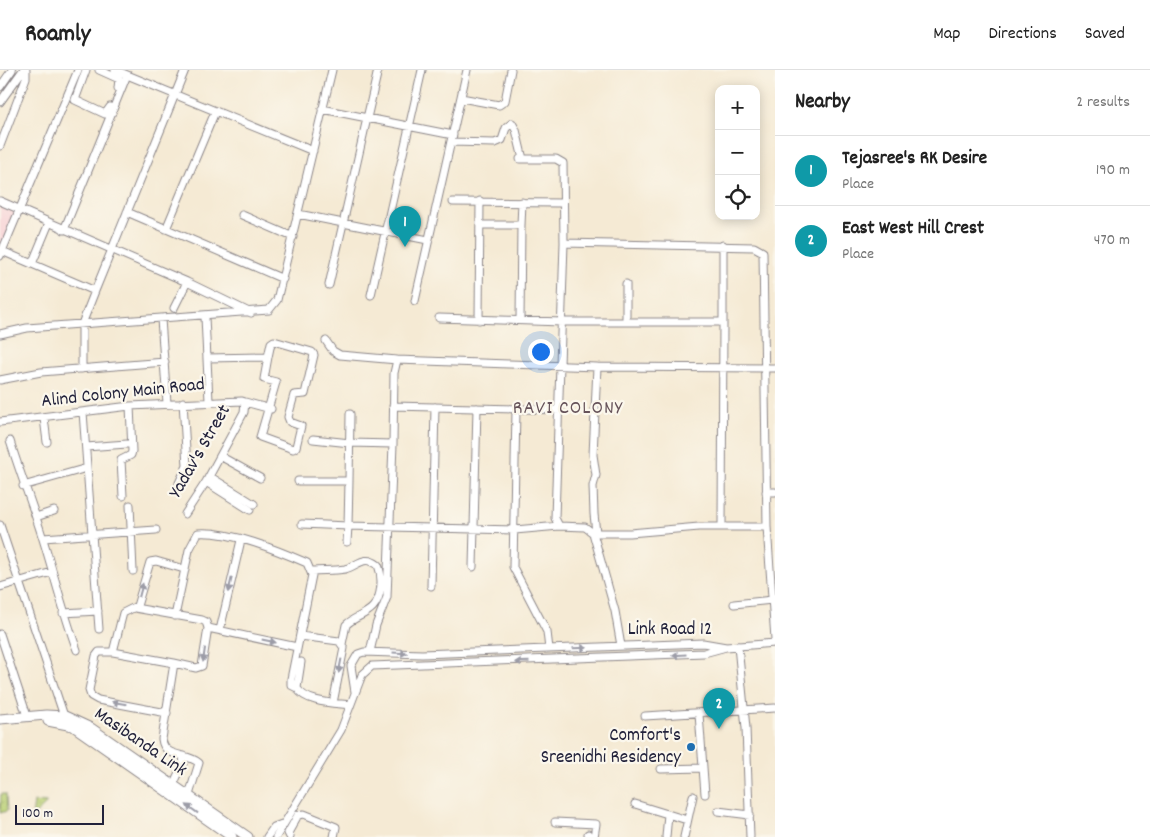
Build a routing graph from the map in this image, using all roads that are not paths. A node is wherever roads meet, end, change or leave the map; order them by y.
1 (12, 70) edge
2 (24, 70) edge
3 (78, 70) edge
4 (86, 70) edge
5 (100, 70) edge
6 (185, 70) edge
7 (332, 70) edge
8 (378, 70) edge
9 (422, 70) edge
10 (467, 70) edge
11 (511, 70) edge
12 (114, 72) edge
13 (127, 75) junction
14 (0, 87) edge
15 (175, 96) junction
16 (461, 98) junction
17 (0, 102) edge
18 (322, 109) junction
19 (216, 112) junction
20 (367, 118) junction
21 (409, 126) junction
22 (452, 138) junction
23 (0, 146) edge
24 (313, 151) junction
25 (0, 201) edge
26 (480, 201) junction
27 (453, 202) dead end
28 (522, 202) junction
29 (562, 203) junction
30 (20, 210) junction
31 (127, 212) junction
32 (298, 214) junction
33 (242, 215) dead end
34 (49, 223) junction
35 (343, 223) junction
36 (480, 225) junction
37 (521, 225) junction
38 (166, 229) junction
39 (64, 230) junction
40 (384, 232) junction
41 (293, 237) junction
42 (428, 240) junction
43 (564, 242) junction
44 (723, 246) junction
45 (112, 250) junction
46 (1, 254) edge
47 (32, 264) junction
48 (283, 279) junction
49 (187, 282) junction
50 (626, 284) dead end
51 (329, 285) dead end
52 (95, 291) junction
53 (371, 295) dead end
54 (415, 301) dead end
55 (174, 308) dead end
56 (252, 313) junction
57 (205, 317) junction
58 (439, 318) dead end
59 (161, 319) junction
60 (479, 320) junction
61 (520, 320) junction
62 (562, 322) junction
63 (626, 322) junction
64 (722, 322) junction
65 (82, 324) junction
66 (0, 334) edge
67 (326, 341) dead end
68 (268, 357) junction
69 (207, 358) junction
70 (397, 360) junction
71 (165, 362) junction
72 (560, 366) junction
73 (723, 366) junction
74 (597, 367) junction
75 (765, 368) junction
76 (775, 368) edge
77 (82, 369) junction
78 (0, 380) edge
79 (209, 401) junction
80 (183, 402) junction
81 (167, 403) junction
82 (245, 404) junction
83 (130, 406) junction
84 (393, 406) junction
85 (435, 407) junction
86 (476, 408) junction
87 (269, 409) junction
88 (516, 410) junction
89 (560, 410) junction
90 (83, 412) junction
91 (350, 414) dead end
92 (44, 418) junction
93 (0, 422) edge
94 (313, 439) dead end
95 (10, 441) dead end
96 (47, 442) dead end
97 (350, 443) junction
98 (127, 444) dead end
99 (393, 444) junction
100 (86, 447) junction
101 (220, 456) junction
102 (87, 468) junction
103 (260, 478) dead end
104 (207, 479) junction
105 (349, 480) junction
106 (298, 481) dead end
107 (178, 483) dead end
108 (23, 486) junction
109 (766, 492) junction
110 (775, 492) edge
111 (124, 496) dead end
112 (130, 505) dead end
113 (252, 507) dead end
114 (54, 511) dead end
115 (185, 514) dead end
116 (36, 517) junction
117 (302, 524) dead end
118 (0, 525) edge
119 (348, 526) junction
120 (432, 526) junction
121 (559, 526) junction
122 (722, 526) junction
123 (392, 527) junction
124 (767, 527) junction
125 (474, 528) junction
126 (156, 530) dead end
127 (515, 530) junction
128 (131, 531) junction
129 (92, 533) junction
130 (594, 533) junction
131 (43, 538) junction
132 (241, 540) junction
133 (347, 542) dead end
134 (473, 567) dead end
135 (184, 569) junction
136 (133, 570) dead end
137 (312, 571) junction
138 (52, 572) junction
139 (18, 580) junction
140 (431, 586) dead end
141 (0, 587) edge
142 (772, 600) junction
143 (734, 604) dead end
144 (374, 605) junction
145 (135, 608) junction
146 (98, 611) junction
147 (365, 612) junction
148 (382, 612) junction
149 (63, 613) junction
150 (174, 616) junction
151 (377, 622) junction
152 (208, 628) junction
153 (99, 629) dead end
154 (220, 630) junction
155 (0, 634) edge
156 (300, 636) junction
157 (775, 639) edge
158 (342, 644) junction
159 (775, 644) edge
160 (621, 646) junction
161 (738, 646) junction
162 (297, 647) junction
163 (726, 647) junction
164 (549, 649) junction
165 (77, 650) dead end
166 (113, 652) junction
167 (370, 652) junction
168 (300, 662) dead end
169 (174, 663) junction
170 (297, 688) junction
171 (355, 693) junction
172 (333, 703) junction
173 (350, 705) junction
174 (775, 708) edge
175 (744, 709) junction
176 (167, 713) junction
177 (699, 714) junction
178 (27, 716) junction
179 (645, 716) dead end
180 (66, 719) junction
181 (0, 720) edge
182 (0, 726) edge
183 (96, 737) junction
184 (184, 756) junction
185 (703, 768) junction
186 (661, 769) dead end
187 (173, 785) junction
188 (705, 794) dead end
189 (189, 795) junction
190 (693, 796) dead end
191 (635, 804) dead end
192 (718, 811) dead end
193 (668, 814) junction
194 (750, 815) junction
195 (687, 820) junction
196 (556, 822) dead end
197 (282, 824) junction
198 (591, 835) edge
199 (232, 837) edge
200 (248, 837) edge
201 (268, 837) edge
202 (276, 837) edge
203 (290, 837) edge
204 (334, 837) edge
205 (666, 837) edge
206 (684, 837) edge
207 (750, 837) edge

1 - 14 street
2 - 17 street
2 - 23 street
3 - 30 street
4 - 12 street
5 - 12 street
6 - 15 street
7 - 18 street
8 - 20 street
9 - 21 street
10 - 16 street
11 - 16 street
12 - 13 street
13 - 15 street
13 - 39 street
15 - 19 street
15 - 31 street
16 - 22 street
18 - 20 street
18 - 24 street
19 - 24 street
19 - 38 street
20 - 21 street
20 - 35 street
21 - 22 street
21 - 40 street
22 - 29 street
22 - 42 street
24 - 32 street
25 - 30 street
26 - 27 street
26 - 28 street
26 - 36 street
28 - 29 street
28 - 37 street
29 - 43 street
30 - 34 street
30 - 46 street
31 - 38 street
31 - 45 street
32 - 35 street
32 - 41 street
33 - 41 street
34 - 39 street
34 - 47 street
35 - 40 street
35 - 51 street
36 - 37 street
36 - 60 street
37 - 61 street
38 - 48 street
39 - 45 street
40 - 42 street
40 - 53 street
41 - 48 street
42 - 54 street
43 - 44 street
43 - 62 street
44 - 64 street
44 - 75 street
45 - 49 street
45 - 52 street
46 - 47 street
47 - 52 street
48 - 56 street
49 - 55 street
49 - 56 street
50 - 63 street
52 - 65 street
56 - 57 street
57 - 59 street
57 - 69 street
58 - 60 street
59 - 65 street
59 - 71 street
60 - 61 street
61 - 62 street
62 - 63 street
62 - 72 street
63 - 64 street
64 - 73 street
65 - 66 street
65 - 77 street
67 - 70 street
68 - 69 street
68 - 87 street
68 - 87 street
69 - 79 street
70 - 72 street
70 - 84 street
71 - 77 street
71 - 81 street
72 - 74 street
72 - 89 street
73 - 74 street
73 - 75 street
73 - 122 street
74 - 130 street
75 - 76 street
75 - 109 street
77 - 78 street
79 - 80 street, Alind Colony Main Road
79 - 82 street, Alind Colony Main Road
80 - 81 street, Alind Colony Main Road
80 - 107 street
81 - 83 street, Alind Colony Main Road
82 - 87 street, Alind Colony Main Road
82 - 101 street, Yadav's Street
83 - 90 street, Alind Colony Main Road
83 - 111 street
84 - 85 street
84 - 99 street
85 - 86 street
85 - 120 street
86 - 88 street
86 - 125 street
88 - 89 street
88 - 127 street
89 - 121 street
90 - 92 street, Alind Colony Main Road
90 - 100 street
91 - 97 street
92 - 93 street, Alind Colony Main Road
92 - 96 street
94 - 97 street
95 - 108 street
97 - 99 street
97 - 105 street
98 - 100 street
99 - 123 street
100 - 102 street
101 - 103 street
101 - 104 street, Yadav's Street
102 - 108 street
102 - 129 street
104 - 113 street
104 - 115 street, Yadav's Street
105 - 106 street
105 - 119 street
108 - 116 street
109 - 110 street
109 - 124 street
112 - 128 street
114 - 116 street
116 - 131 street
117 - 119 street
118 - 139 street
119 - 123 street
119 - 133 street
120 - 123 street
120 - 125 street
120 - 140 street
121 - 127 street
121 - 130 street
122 - 124 street
122 - 130 street
123 - 148 street
124 - 142 street
125 - 127 street
125 - 134 street
126 - 128 street
127 - 164 street
128 - 129 street
128 - 136 street
129 - 131 street
129 - 146 street
130 - 160 street
131 - 138 street
132 - 135 street
132 - 137 street
132 -> 154 street
145 -> 135 street
135 - 150 street
137 - 144 street
137 - 156 street
138 - 139 street
138 - 149 street
139 - 141 street
139 - 180 street
142 - 143 street
142 - 157 street
144 - 147 street
144 - 148 street
145 - 150 street
145 - 166 street
146 - 149 street
146 - 153 street
147 - 151 street
147 - 158 street
148 - 151 street
149 - 165 street
150 - 152 street
151 - 167 street
152 - 154 street
152 -> 169 street
154 -> 162 street
155 - 178 street
156 - 158 street
156 - 162 street
158 -> 172 street
159 - 161 street
160 - 163 street, Link Road 12
164 -> 160 street, Link Road 12
161 - 163 street
161 - 175 street
162 - 170 street
163 -> 171 street, Link Road 12
167 -> 164 street, Link Road 12
166 - 169 street
176 -> 166 street
167 - 171 street
168 - 170 street
169 - 176 street
170 - 172 street
171 - 173 street, Link Road 12
172 - 173 street
173 - 197 street, Link Road 12
174 - 175 street
175 - 177 street
175 - 194 street
176 - 184 street
177 - 179 street
177 - 185 street
178 - 180 main road, Masibanda Link
178 - 181 main road, Masibanda Link
180 - 182 main road
180 - 183 main road, Masibanda Link
183 - 187 main road, Masibanda Link
199 -> 183 main road
184 - 187 street
184 - 189 street
185 - 186 street
185 - 188 street
187 - 189 main road, Masibanda Link
189 - 200 main road, Masibanda Link
190 - 195 street
191 - 193 street
192 - 194 street
193 - 195 street
193 - 205 street
194 - 207 street
195 - 206 street
196 - 198 street
197 - 201 street, Link Road 12
197 - 202 street, Link Road 12
203 - 204 street

